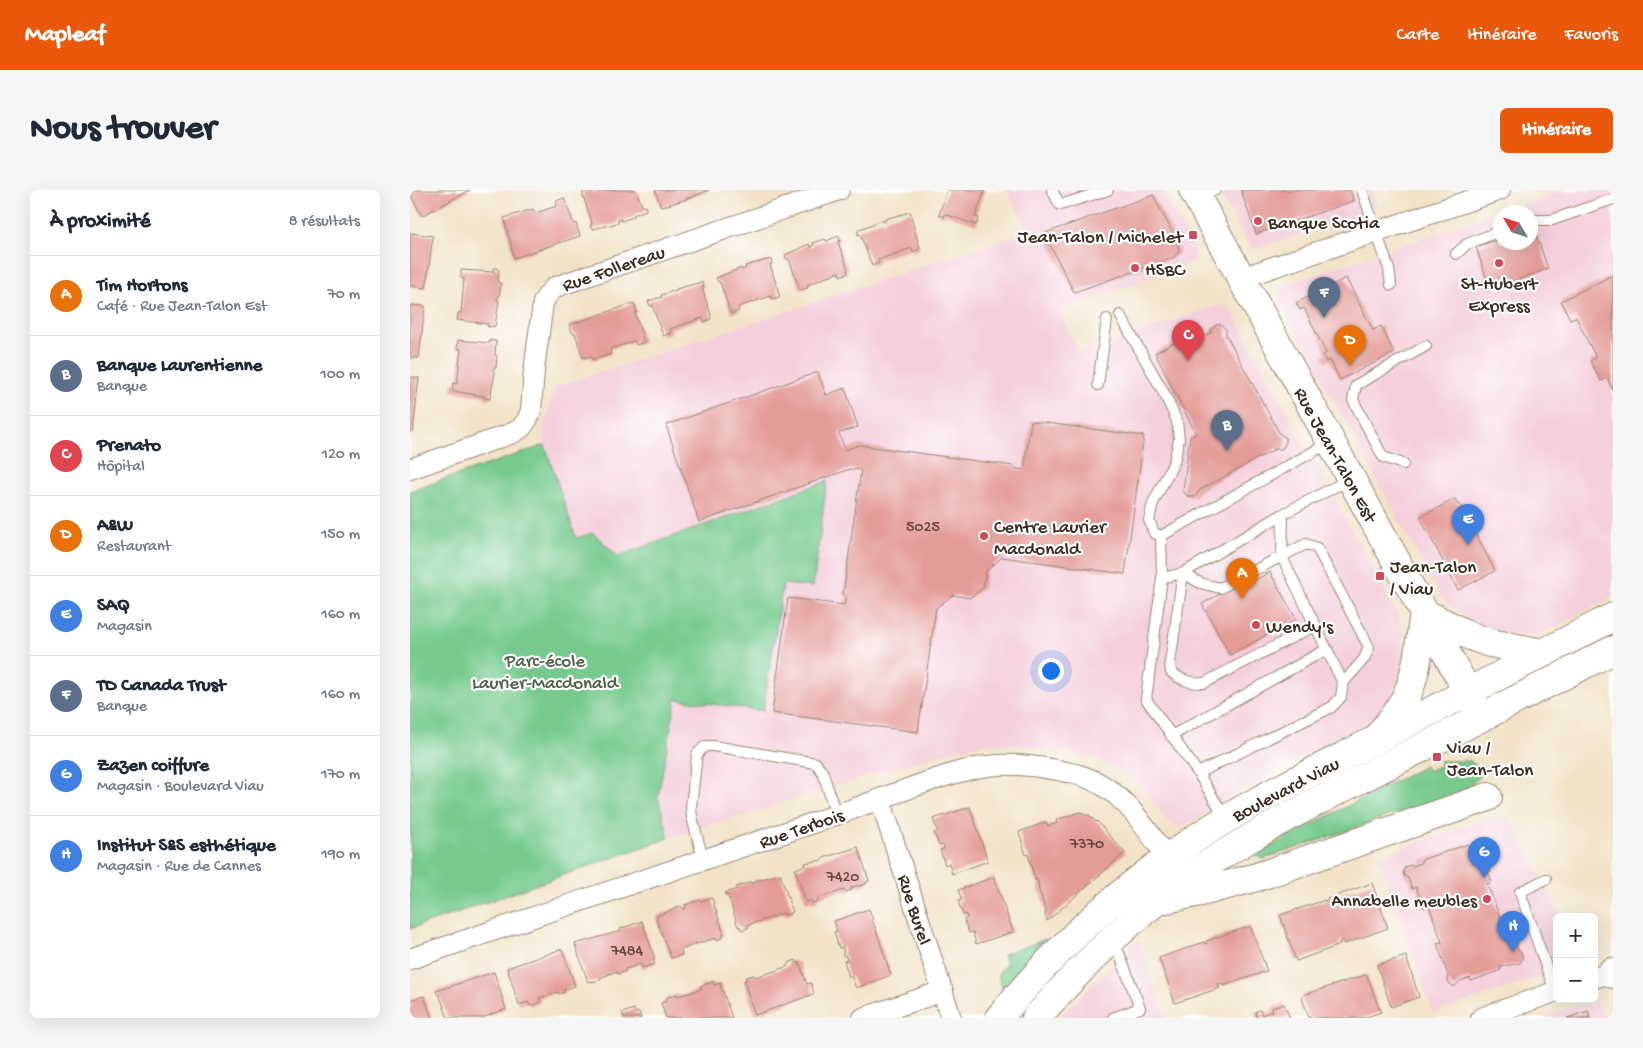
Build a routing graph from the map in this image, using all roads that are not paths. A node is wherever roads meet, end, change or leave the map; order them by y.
1 (839, 190) edge
2 (1052, 190) edge
3 (1108, 190) edge
4 (1362, 190) edge
5 (1500, 190) edge
6 (1202, 193) edge
7 (1613, 199) edge
8 (1538, 220) edge
9 (1376, 232) junction
10 (1493, 234) edge
11 (1456, 254) dead end
12 (1241, 278) junction
13 (1391, 285) dead end
14 (1120, 315) dead end
15 (1107, 319) dead end
16 (1426, 346) dead end
17 (1098, 385) dead end
18 (1330, 442) junction
19 (1404, 464) dead end
20 (410, 468) edge
21 (1350, 478) junction
22 (1283, 514) junction
23 (1161, 536) junction
24 (1282, 557) junction
25 (1183, 573) junction
26 (1162, 578) junction
27 (1424, 613) junction
28 (1613, 617) edge
29 (1316, 624) junction
30 (1327, 649) junction
31 (1613, 650) edge
32 (1544, 653) junction
33 (1343, 683) junction
34 (1468, 692) junction
35 (1482, 717) junction
36 (1171, 736) junction
37 (1376, 739) junction
38 (1198, 773) junction
39 (1488, 798) dead end
40 (880, 799) junction
41 (836, 815) junction
42 (1227, 819) junction
43 (1249, 839) junction
44 (1167, 858) junction
45 (703, 859) junction
46 (1257, 877) junction
47 (1546, 879) dead end
48 (1158, 900) junction
49 (1109, 942) junction
50 (410, 959) edge
51 (1613, 972) edge
52 (1598, 977) edge
53 (1553, 984) edge
54 (943, 991) junction
55 (1553, 993) edge
56 (864, 1018) edge
57 (951, 1018) edge
58 (998, 1018) edge
59 (1036, 1018) edge
60 (1113, 1018) edge
61 (1480, 1018) edge

1 - 20 street, Rue Follereau
2 - 3 lane
4 - 9 lane
5 - 9 street
6 - 12 main road, Rue Jean-Talon Est
7 - 8 lane
9 - 12 street
9 - 13 lane
10 - 11 lane
12 - 18 main road, Rue Jean-Talon Est
14 - 23 lane
15 - 17 lane
16 - 19 lane
18 - 21 main road, Rue Jean-Talon Est
18 - 23 lane
21 - 22 lane
21 - 27 main road, Rue Jean-Talon Est
22 - 24 lane
22 - 25 lane
23 - 26 lane
24 - 25 lane
24 - 29 lane
24 - 33 lane
25 - 26 lane
25 - 29 lane
26 - 36 lane
27 - 32 main road
27 - 34 main road, Rue Jean-Talon Est
27 - 37 main road
28 - 32 main road, Boulevard Viau
29 - 30 lane
30 - 33 lane
30 - 36 lane
31 - 35 main road, Boulevard Viau
32 - 34 main road, Boulevard Viau
33 - 38 lane
34 - 35 main road, Rue Jean-Talon Est
34 - 37 main road, Boulevard Viau
35 - 43 main road, Boulevard Viau
36 - 38 lane
37 - 42 main road, Boulevard Viau
38 - 42 lane
39 - 46 main road
40 - 41 street, Rue Terbois
40 - 44 street, Rue Terbois
40 - 54 street, Rue Burel
41 - 45 street, Rue Terbois
41 - 45 lane
42 - 44 main road, Boulevard Viau
43 - 46 main road
43 - 48 main road, Boulevard Viau
44 - 58 main road, Boulevard Viau
45 - 50 street, Rue Terbois
46 - 48 main road
47 - 53 lane
48 - 49 main road, Boulevard Viau
49 - 59 main road, Boulevard Viau
49 - 60 lane
51 - 52 street
54 - 56 street
54 - 57 street, Rue Burel
55 - 61 street

